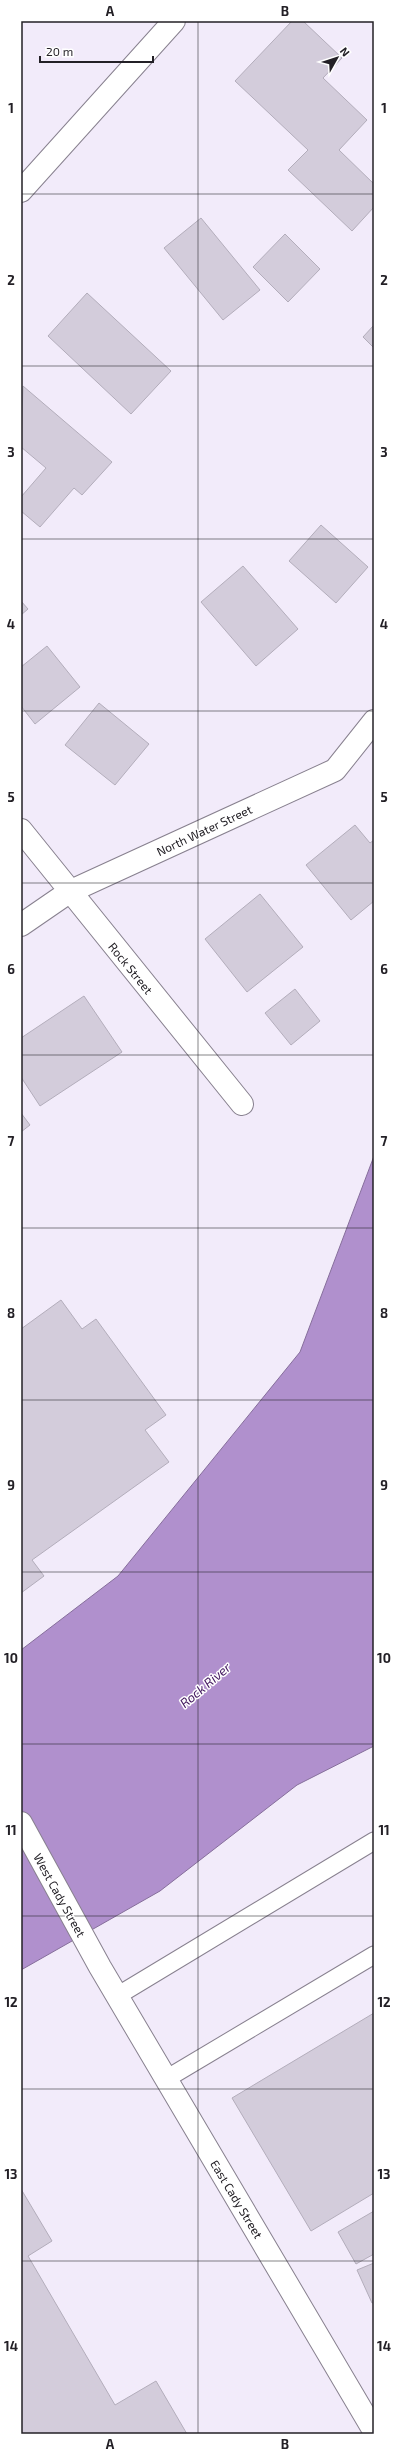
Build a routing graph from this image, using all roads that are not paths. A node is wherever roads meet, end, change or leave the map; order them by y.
1 (174, 21) edge
2 (21, 191) edge
3 (374, 721) edge
4 (21, 830) edge
5 (69, 892) junction
6 (21, 925) edge
7 (242, 1104) dead end
8 (21, 1823) edge
9 (374, 1841) edge
10 (374, 1956) edge
11 (100, 1967) joint
12 (117, 1996) junction
13 (166, 2079) junction
14 (374, 2431) edge

1 - 2 street
3 - 5 street, North Water Street
4 - 5 street, Rock Street
5 - 6 street, North Water Street
5 - 7 street, Rock Street
8 - 11 street, West Cady Street
9 - 12 lane
10 - 13 lane
11 - 12 street, East Cady Street
12 - 13 street, East Cady Street
13 - 14 street, East Cady Street

